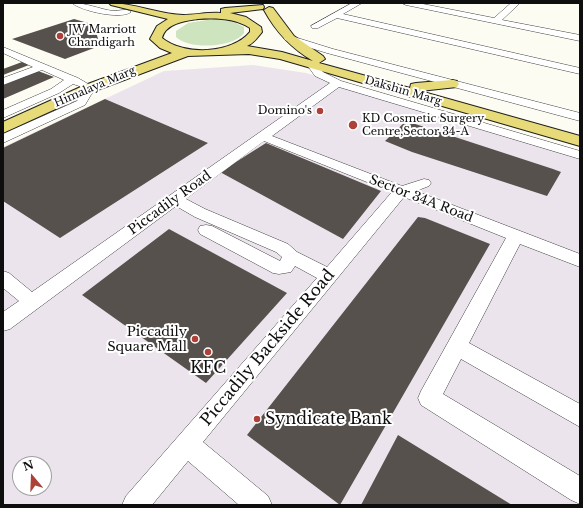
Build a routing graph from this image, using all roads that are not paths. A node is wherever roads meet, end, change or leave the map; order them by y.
1 (76, 3) edge
2 (96, 3) edge
3 (114, 3) edge
4 (358, 3) edge
5 (406, 3) edge
6 (438, 3) edge
7 (516, 3) edge
8 (268, 6) edge
9 (128, 7) edge
10 (430, 8) junction
11 (336, 15) junction
12 (152, 16) junction
13 (222, 16) junction
14 (186, 18) junction
15 (496, 21) junction
16 (250, 23) junction
17 (165, 26) junction
18 (315, 26) dead end
19 (254, 37) junction
20 (288, 38) junction
21 (580, 38) edge
22 (144, 39) dead end
23 (159, 43) junction
24 (3, 50) edge
25 (225, 50) junction
26 (189, 52) junction
27 (286, 57) junction
28 (144, 59) junction
29 (316, 63) junction
30 (41, 67) junction
31 (580, 71) edge
32 (3, 82) edge
33 (336, 83) junction
34 (452, 84) junction
35 (83, 85) junction
36 (416, 87) junction
37 (3, 114) edge
38 (580, 117) edge
39 (3, 121) edge
40 (3, 128) edge
41 (580, 132) edge
42 (262, 136) junction
43 (3, 138) edge
44 (580, 141) edge
45 (580, 155) edge
46 (424, 183) dead end
47 (401, 191) junction
48 (175, 199) junction
49 (206, 230) dead end
50 (516, 236) junction
51 (292, 256) junction
52 (580, 261) edge
53 (329, 276) junction
54 (3, 278) edge
55 (32, 302) junction
56 (3, 323) edge
57 (457, 346) junction
58 (580, 416) edge
59 (187, 444) junction
60 (580, 491) edge
61 (135, 505) edge
62 (259, 505) edge

1 - 9 street
2 - 9 main road
3 - 9 main road
4 - 11 street
5 - 10 street
6 - 10 street
7 - 15 street
8 - 12 main road
8 - 13 main road
8 - 16 main road
8 - 20 main road
9 - 12 main road
10 - 15 street
11 - 18 street
11 - 31 street
12 - 14 main road
12 - 17 main road
12 - 22 main road
13 - 14 main road
13 - 16 main road
14 - 17 main road
15 - 21 street
16 - 19 main road
17 - 23 main road
19 - 25 main road
19 - 29 main road, Dakshin Marg
20 - 29 main road
20 - 34 street
23 - 26 main road
23 - 28 main road, Himalaya Marg
24 - 30 street
25 - 26 main road
25 - 27 main road, Dakshin Marg
26 - 28 main road, Himalaya Marg
27 - 28 main road
27 - 29 main road, Dakshin Marg
28 - 35 main road, Himalaya Marg
29 - 33 street
29 - 36 main road, Dakshin Marg
29 - 44 main road, Dakshin Marg
30 - 32 street
30 - 35 street
33 - 42 street, Piccadily Road
33 - 45 street
34 - 36 main road
34 - 38 street
35 - 37 street
35 - 39 main road, Himalaya Marg
35 - 40 main road, Himalaya Marg
35 - 43 street
36 - 41 main road, Dakshin Marg
42 - 47 street, Sector 34A Road
42 - 48 street, Piccadily Road
46 - 47 street
47 - 50 street, Sector 34A Road
47 - 53 street, Piccadily Backside Road
48 - 51 street
48 - 55 street, Piccadily Road
49 - 51 street
50 - 52 street, Sector 34A Road
50 - 57 street
51 - 53 street
53 - 59 street, Piccadily Backside Road
54 - 55 street
55 - 56 street, Piccadily Road
57 - 58 street
57 - 60 street
59 - 61 street, Piccadily Backside Road
59 - 62 street

